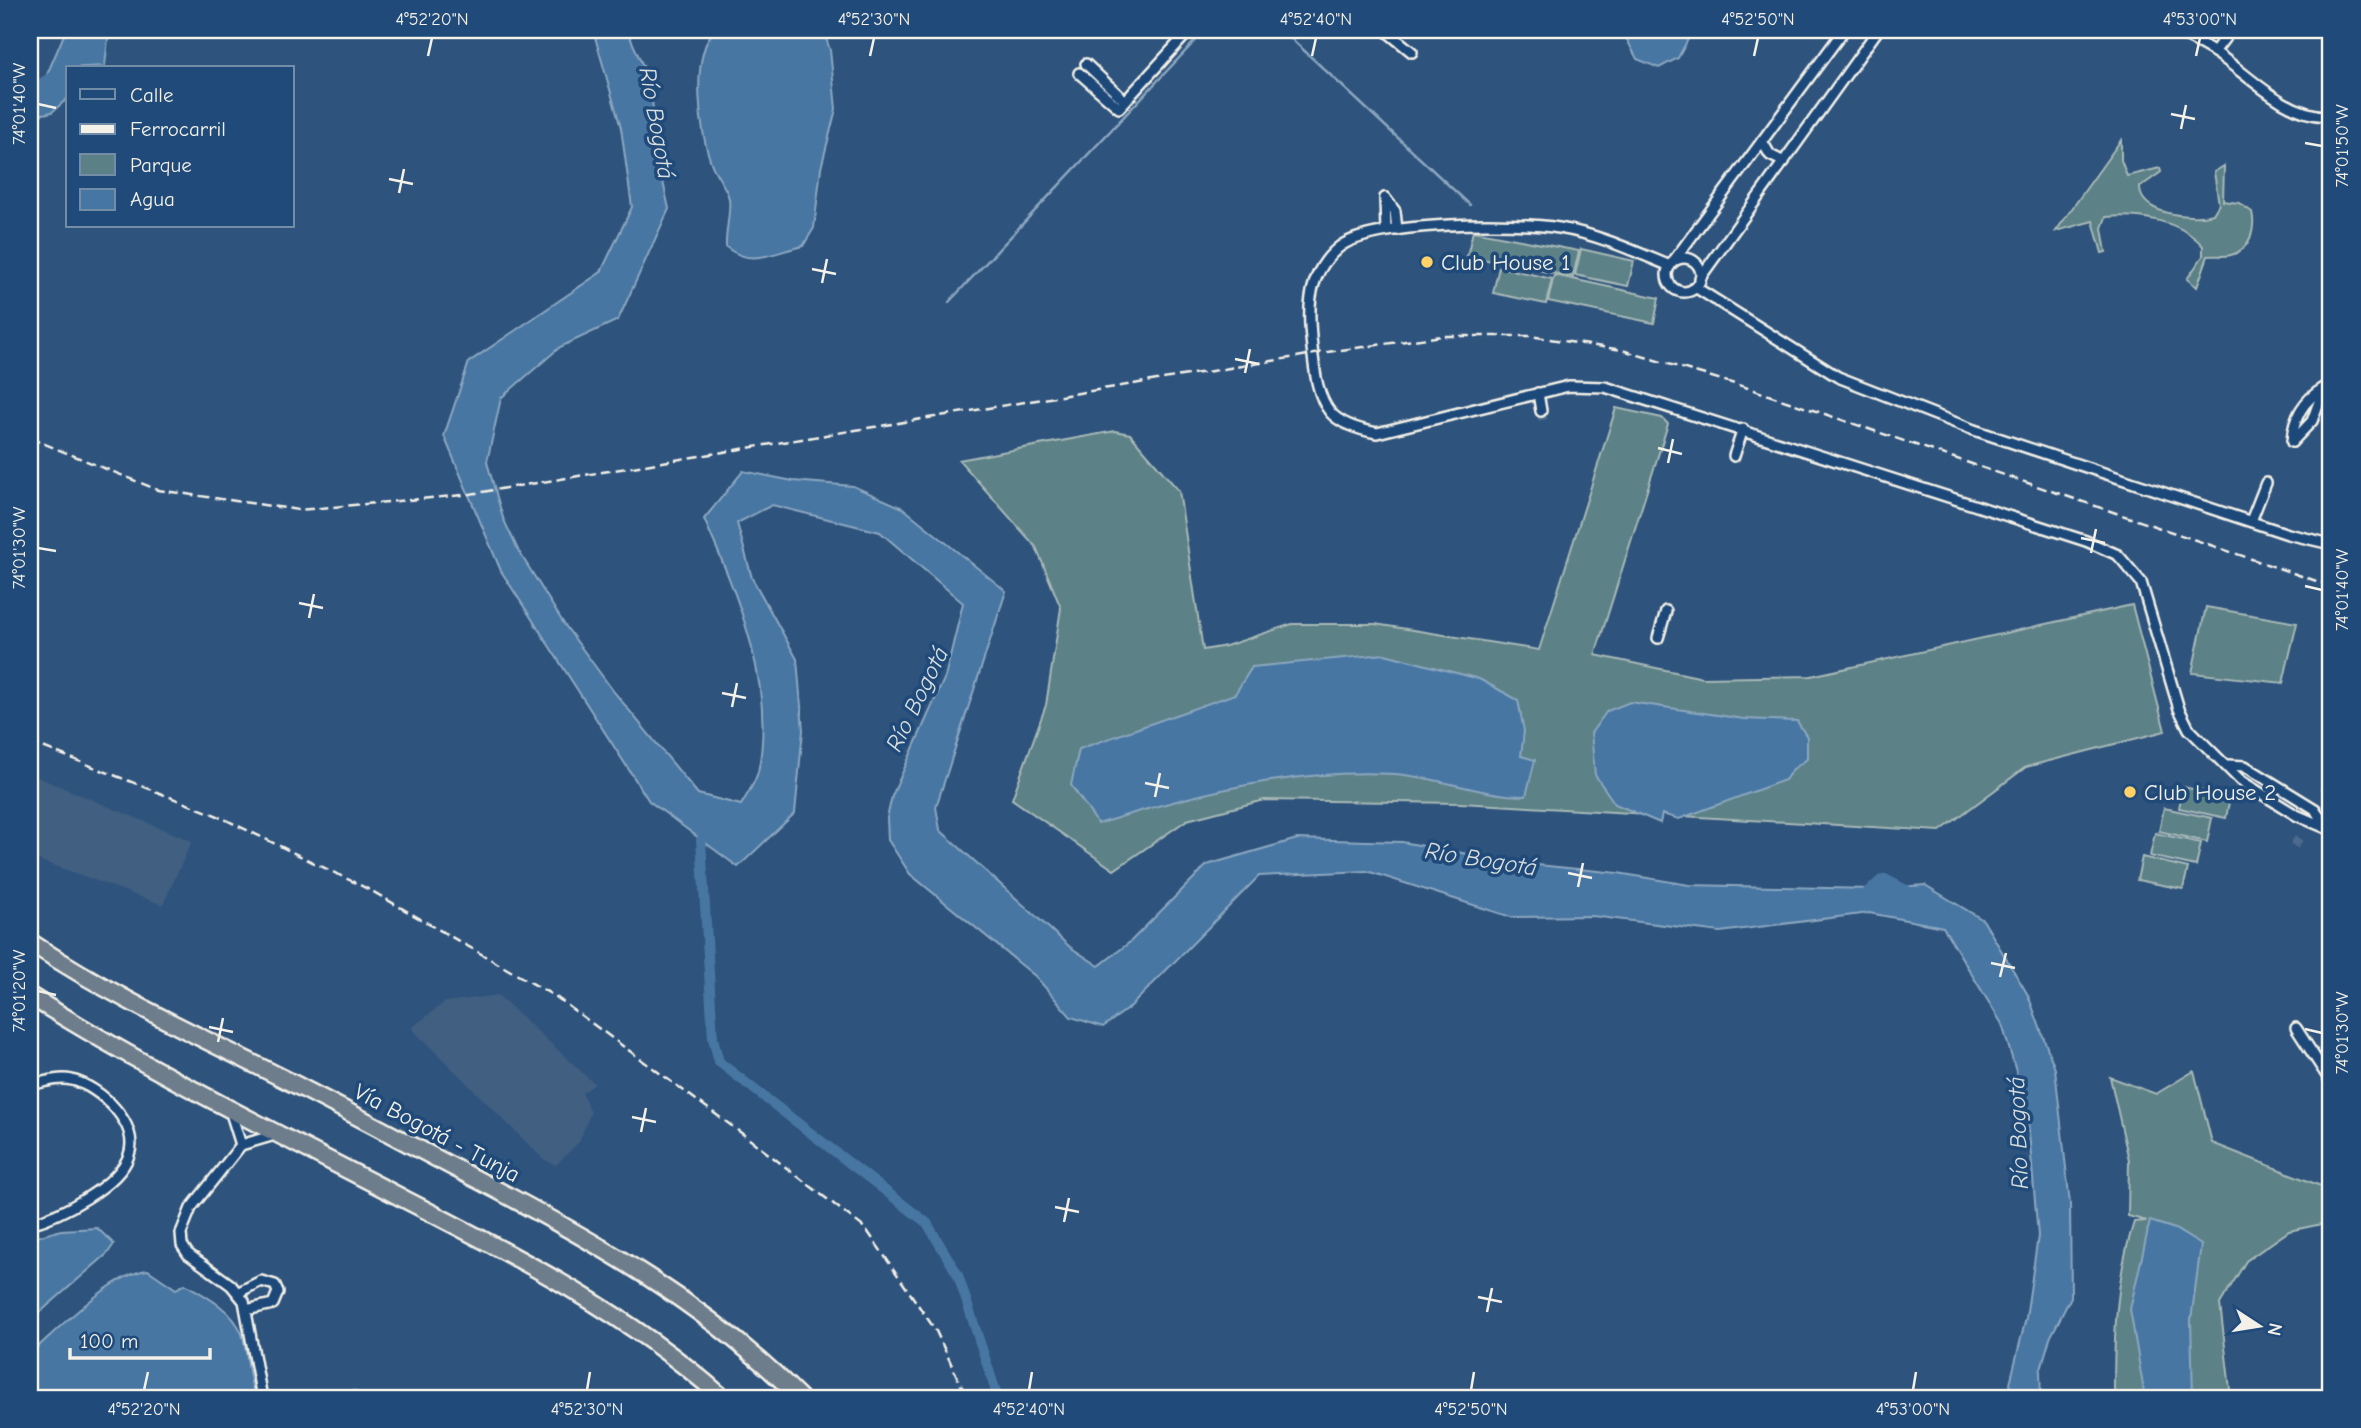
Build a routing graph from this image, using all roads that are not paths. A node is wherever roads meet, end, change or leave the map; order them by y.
1 (1385, 30) edge
2 (1843, 30) edge
3 (1878, 30) edge
4 (2173, 30) edge
5 (2231, 30) edge
6 (1191, 31) edge
7 (1412, 52) dead end
8 (2214, 52) junction
9 (1086, 64) dead end
10 (1079, 73) dead end
11 (1122, 105) junction
12 (2327, 116) dead end
13 (1762, 141) junction
14 (1784, 162) junction
15 (1397, 230) junction
16 (1386, 232) junction
17 (1673, 262) junction
18 (1698, 283) junction
19 (2323, 388) joint
20 (1538, 393) junction
21 (1541, 411) tunnel mouth
22 (1743, 429) junction
23 (1734, 456) dead end
24 (2266, 483) dead end
25 (2250, 521) junction
26 (2331, 543) edge
27 (1666, 611) dead end
28 (1658, 638) dead end
29 (2228, 765) junction
30 (2327, 827) edge
31 (30, 942) edge
32 (30, 996) edge
33 (2296, 1028) dead end
34 (2331, 1082) edge
35 (30, 1085) edge
36 (230, 1110) junction
37 (278, 1134) junction
38 (241, 1145) junction
39 (30, 1224) edge
40 (239, 1293) junction
41 (246, 1310) junction
42 (262, 1398) edge
43 (723, 1398) edge
44 (800, 1398) edge

1 - 7 street
2 - 13 street
3 - 14 street
4 - 8 street
5 - 8 street
6 - 11 street
8 - 12 street
9 - 11 street
10 - 11 street
13 - 14 street
13 - 17 street
14 - 18 street
15 - 16 street
15 - 16 street
15 - 17 street
16 - 20 street
17 - 18 street
17 - 18 street
18 - 25 street
19 - 19 street
20 - 21 street
20 - 22 street
22 - 23 street
22 - 29 street
24 - 25 street
25 - 26 street
27 - 28 street
29 - 30 street
29 - 30 street
31 - 44 highway, Vía Bogotá - Tunja
32 - 36 highway
33 - 34 street
35 - 39 street
36 - 37 highway
36 - 38 street
37 - 38 street
37 - 43 highway
38 - 40 street
40 - 41 street
40 - 41 street
41 - 42 street

